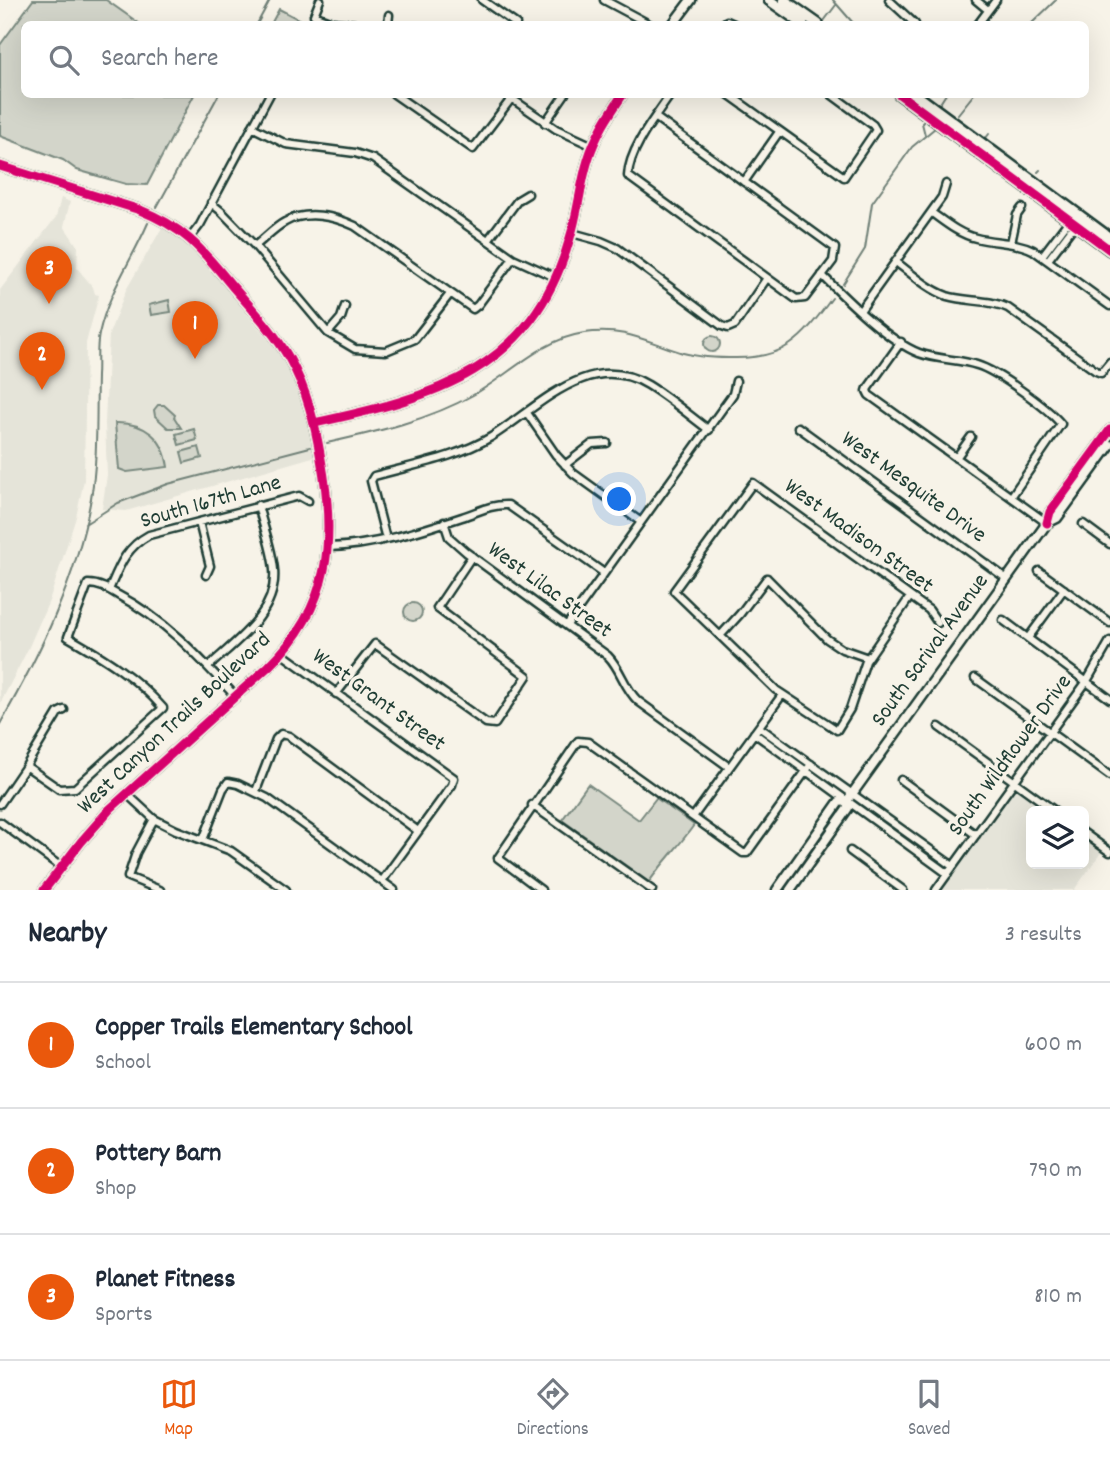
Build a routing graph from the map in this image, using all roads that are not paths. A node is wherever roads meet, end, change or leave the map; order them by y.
1 (320, 0) edge
2 (482, 0) edge
3 (604, 0) edge
4 (691, 0) edge
5 (769, 0) edge
6 (784, 0) edge
7 (889, 0) edge
8 (975, 0) edge
9 (996, 0) edge
10 (492, 3) edge
11 (617, 3) edge
12 (988, 10) junction
13 (389, 15) dead end
14 (326, 21) edge
15 (388, 21) edge
16 (513, 21) edge
17 (644, 21) edge
18 (676, 21) edge
19 (799, 21) edge
20 (814, 21) edge
21 (912, 21) edge
22 (980, 21) edge
23 (268, 98) edge
24 (400, 98) edge
25 (507, 98) edge
26 (509, 98) edge
27 (562, 98) edge
28 (620, 98) edge
29 (668, 98) edge
30 (733, 98) edge
31 (836, 98) edge
32 (904, 98) edge
33 (920, 98) edge
34 (929, 116) junction
35 (655, 117) junction
36 (545, 123) junction
37 (252, 127) junction
38 (779, 132) junction
39 (972, 136) junction
40 (593, 146) junction
41 (0, 166) edge
42 (744, 182) junction
43 (946, 184) dead end
44 (528, 194) dead end
45 (211, 203) junction
46 (1022, 208) dead end
47 (932, 213) junction
48 (1076, 217) junction
49 (572, 233) junction
50 (190, 237) junction
51 (1110, 238) edge
52 (488, 240) junction
53 (1011, 243) junction
54 (255, 246) junction
55 (1110, 250) edge
56 (513, 258) junction
57 (1045, 258) junction
58 (896, 262) junction
59 (822, 275) junction
60 (556, 278) junction
61 (767, 278) junction
62 (450, 294) junction
63 (345, 306) dead end
64 (1110, 306) edge
65 (860, 312) junction
66 (328, 333) junction
67 (901, 342) junction
68 (951, 359) junction
69 (1110, 362) edge
70 (949, 368) dead end
71 (736, 381) dead end
72 (527, 413) junction
73 (314, 423) junction
74 (798, 427) dead end
75 (709, 429) junction
76 (1110, 430) edge
77 (971, 437) dead end
78 (607, 443) dead end
79 (1110, 445) edge
80 (956, 458) junction
81 (565, 465) junction
82 (1011, 497) junction
83 (308, 501) dead end
84 (258, 505) junction
85 (200, 522) junction
86 (444, 522) junction
87 (641, 522) junction
88 (1047, 523) junction
89 (1083, 524) dead end
90 (386, 538) junction
91 (1110, 544) edge
92 (329, 547) junction
93 (472, 556) junction
94 (1039, 571) dead end
95 (604, 573) junction
96 (206, 575) dead end
97 (1007, 579) junction
98 (1064, 589) junction
99 (109, 590) junction
100 (910, 597) junction
101 (1003, 620) dead end
102 (938, 623) dead end
103 (1110, 623) edge
104 (566, 625) junction
105 (720, 636) junction
106 (1028, 638) junction
107 (1110, 641) edge
108 (281, 653) junction
109 (868, 659) junction
110 (208, 667) junction
111 (975, 678) dead end
112 (1087, 681) junction
113 (336, 694) junction
114 (782, 695) junction
115 (236, 697) junction
116 (1110, 699) edge
117 (64, 710) dead end
118 (939, 727) dead end
119 (756, 730) junction
120 (1050, 732) junction
121 (811, 764) junction
122 (26, 766) junction
123 (729, 767) junction
124 (806, 771) junction
125 (1110, 776) edge
126 (901, 780) dead end
127 (1014, 782) junction
128 (256, 791) junction
129 (127, 794) junction
130 (850, 797) junction
131 (0, 804) edge
132 (532, 805) junction
133 (1048, 806) edge
134 (693, 817) junction
135 (154, 819) junction
136 (0, 822) edge
137 (418, 831) junction
138 (976, 835) junction
139 (1089, 836) edge
140 (203, 840) junction
141 (850, 851) dead end
142 (1110, 852) edge
143 (953, 866) junction
144 (61, 867) junction
145 (948, 874) junction
146 (382, 881) junction
147 (44, 890) edge
148 (160, 890) edge
149 (286, 890) edge
150 (394, 890) edge
151 (541, 890) edge
152 (652, 890) edge
153 (777, 890) edge
154 (790, 890) edge
155 (903, 890) edge
156 (936, 890) edge

1 - 14 street
2 - 10 street
3 - 11 street
4 - 18 street
5 - 19 main road
6 - 20 main road
7 - 21 street
8 - 12 street
9 - 12 street
10 - 16 street
11 - 17 street
12 - 22 street
13 - 15 street
23 - 37 street
24 - 25 street
26 - 36 street
27 - 36 street
28 - 40 street
29 - 35 street
30 - 38 street
31 - 38 street
32 - 34 main road
33 - 39 main road
34 - 39 main road
34 - 48 main road
35 - 42 street
35 - 61 street
36 - 40 street
37 - 45 street
37 - 52 street
38 - 42 street
39 - 48 main road
40 - 49 street
41 - 50 street, West Canyon Trails Boulevard
42 - 59 street
43 - 47 street
44 - 52 street
45 - 50 street
45 - 54 street
46 - 53 street
47 - 53 street
47 - 58 street
48 - 51 main road
48 - 55 main road
48 - 57 street
49 - 60 street
49 - 61 street
50 - 73 street, West Canyon Trails Boulevard
52 - 56 street
53 - 57 street
54 - 62 street
54 - 66 street
56 - 60 street
56 - 62 street
57 - 64 street
58 - 65 street
58 - 69 street
59 - 61 street
59 - 65 street
60 - 73 street
62 - 66 street
63 - 66 street
65 - 67 street
67 - 68 street
67 - 80 street
68 - 70 street
68 - 82 street
71 - 75 street
72 - 75 street
72 - 81 street
72 - 90 street
73 - 92 street, West Canyon Trails Boulevard
74 - 97 street, West Mesquite Drive
75 - 87 street
76 - 88 street, South Sarival Avenue
77 - 80 street
78 - 81 street
79 - 88 street, South Sarival Avenue
80 - 82 street
81 - 87 street
82 - 88 street
83 - 84 street, South 167th Lane
84 - 85 street, South 167th Lane
84 - 110 street
85 - 96 street
85 - 99 street, South 167th Lane
86 - 90 street
86 - 93 street, West Lilac Street
86 - 95 street
87 - 95 street
88 - 97 street, South Sarival Avenue
89 - 91 street
90 - 92 street
92 - 108 street, West Canyon Trails Boulevard
93 - 104 street, West Lilac Street
93 - 113 street
94 - 98 street
95 - 104 street
97 - 130 street, South Sarival Avenue
98 - 103 street
98 - 106 street
99 - 110 street
99 - 122 street
100 - 102 street, West Madison Street
100 - 105 street, West Madison Street
100 - 109 street
101 - 106 street
104 - 123 street, West Lilac Street
105 - 109 street
105 - 114 street
106 - 112 street
107 - 112 street, South Wildflower Drive
108 - 113 street, West Grant Street
108 - 115 street, West Canyon Trails Boulevard
109 - 114 street
110 - 115 street
111 - 120 street
112 - 116 street
112 - 120 street, South Wildflower Drive
113 - 137 street, West Grant Street
114 - 119 street
115 - 129 street, West Canyon Trails Boulevard
117 - 122 street
118 - 127 street
119 - 121 street
119 - 123 street
119 - 124 street
120 - 125 street
120 - 127 street, South Wildflower Drive
121 - 124 street
121 - 130 street
122 - 131 street
123 - 134 street
124 - 130 street
124 - 134 street
126 - 138 street
127 - 133 street
127 - 138 street, South Wildflower Drive
128 - 137 street
128 - 140 street
128 - 146 street
129 - 135 street
129 - 144 street, West Canyon Trails Boulevard
130 - 143 street
130 - 145 street
130 - 153 street, South Sarival Avenue
130 - 154 street, South Sarival Avenue
132 - 134 street
132 - 151 street
132 - 152 street
135 - 140 street
135 - 148 street
136 - 144 street
137 - 146 street
138 - 143 street, South Wildflower Drive
139 - 142 street
140 - 149 street
141 - 155 street
143 - 145 street, South Wildflower Drive
144 - 147 street, West Canyon Trails Boulevard
145 - 156 street, South Wildflower Drive
146 - 150 street

